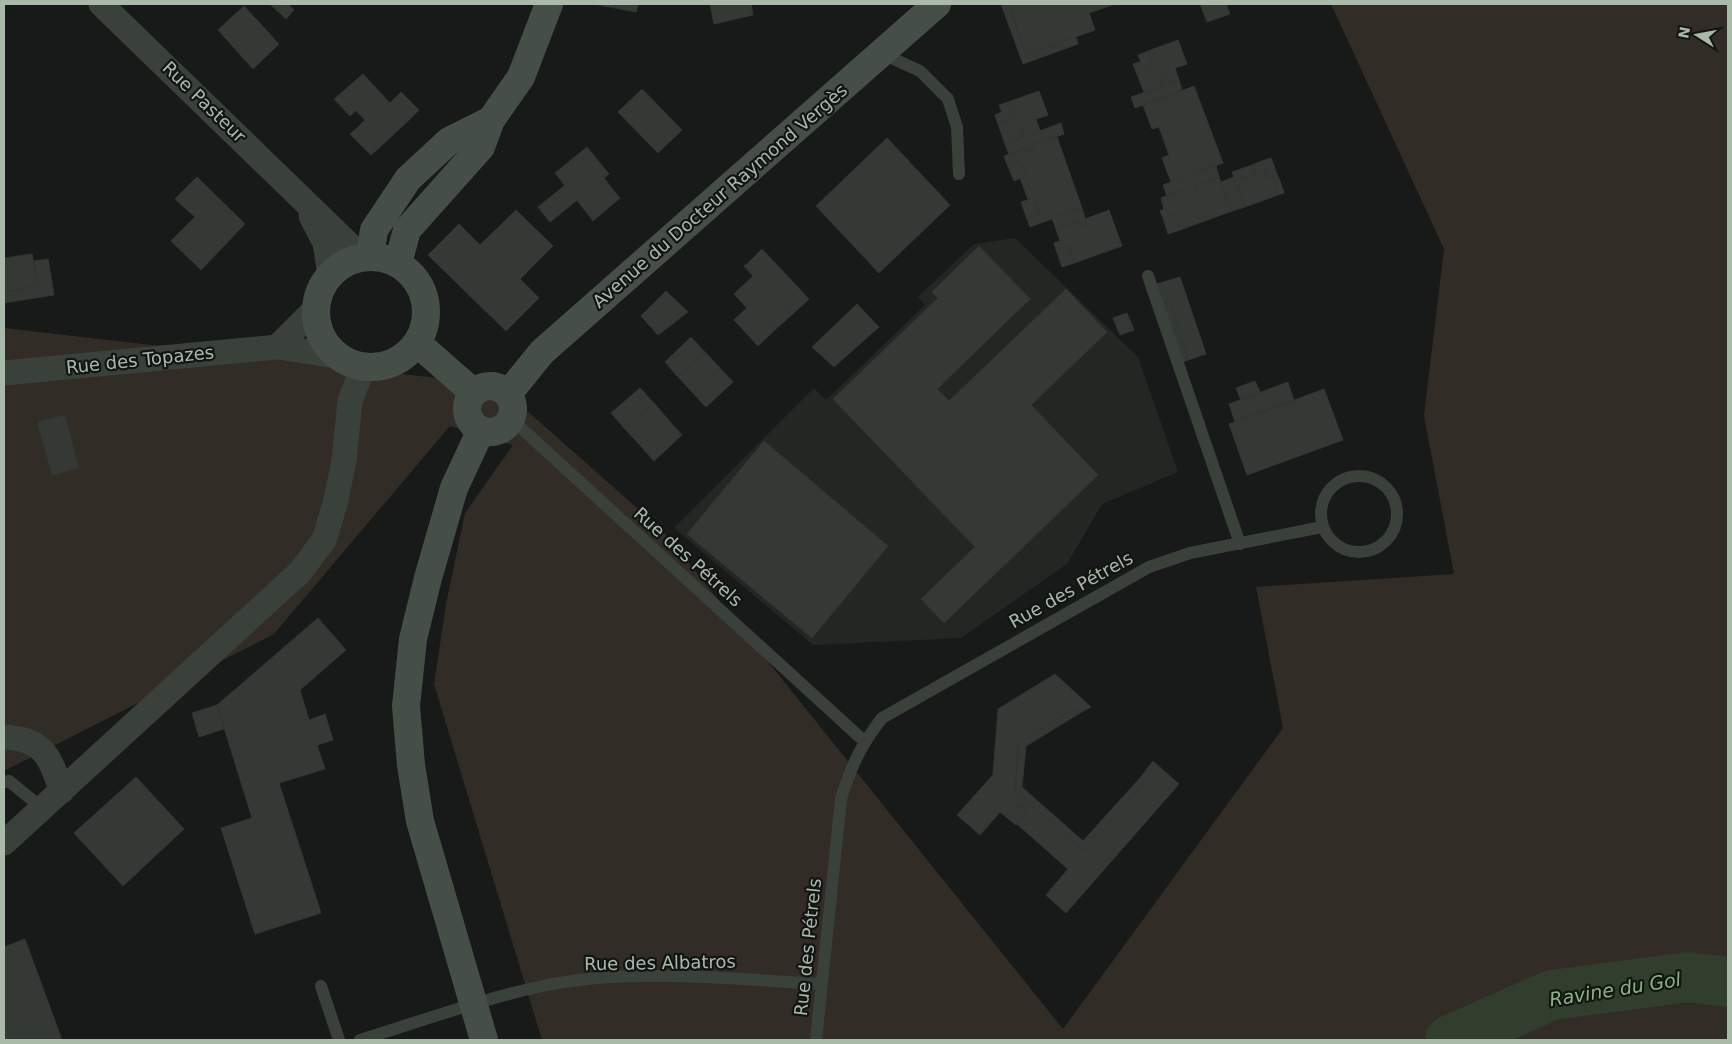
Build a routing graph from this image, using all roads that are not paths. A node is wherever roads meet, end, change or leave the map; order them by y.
1 (101, 4) edge
2 (549, 4) edge
3 (937, 4) edge
4 (883, 54) junction
5 (492, 120) junction
6 (959, 174) dead end
7 (304, 202) junction
8 (369, 248) junction
9 (398, 264) junction
10 (330, 274) junction
11 (1148, 276) dead end
12 (316, 308) junction
13 (417, 343) junction
14 (277, 347) junction
15 (337, 356) junction
16 (363, 366) junction
17 (4, 373) edge
18 (473, 392) junction
19 (509, 406) junction
20 (481, 430) junction
21 (1322, 527) junction
22 (1240, 544) junction
23 (4, 736) edge
24 (864, 741) junction
25 (4, 782) edge
26 (62, 790) junction
27 (42, 808) junction
28 (4, 843) edge
29 (821, 984) junction
30 (321, 986) dead end
31 (472, 1005) junction
32 (339, 1040) edge
33 (360, 1040) edge
34 (484, 1040) edge
35 (816, 1040) edge

1 - 7 street, Rue Pasteur
2 - 5 main road
3 - 4 main road, Avenue du Docteur Raymond Vergès
4 - 6 lane
4 - 19 main road, Avenue du Docteur Raymond Vergès
5 - 8 main road
5 - 9 main road
7 - 8 street, Rue Pasteur
7 - 10 street, Rue Pasteur
8 - 9 main road
8 - 10 main road
9 - 13 main road
10 - 12 main road
11 - 22 lane
12 - 14 street
12 - 15 main road
13 - 16 main road
13 - 18 main road
14 - 15 street, Rue des Topazes
14 - 17 street, Rue des Topazes
15 - 16 main road
16 - 26 street
18 - 19 main road
18 - 20 main road
19 - 20 main road
19 - 24 lane, Rue des Pétrels
20 - 31 main road
21 - 21 lane
21 - 22 lane, Rue des Pétrels
22 - 24 lane, Rue des Pétrels
23 - 26 street
24 - 29 lane, Rue des Pétrels
25 - 27 lane
26 - 27 street
27 - 28 street
29 - 31 lane, Rue des Albatros
29 - 35 lane, Rue des Pétrels
30 - 32 lane
31 - 33 lane, Rue des Albatros
31 - 34 main road

